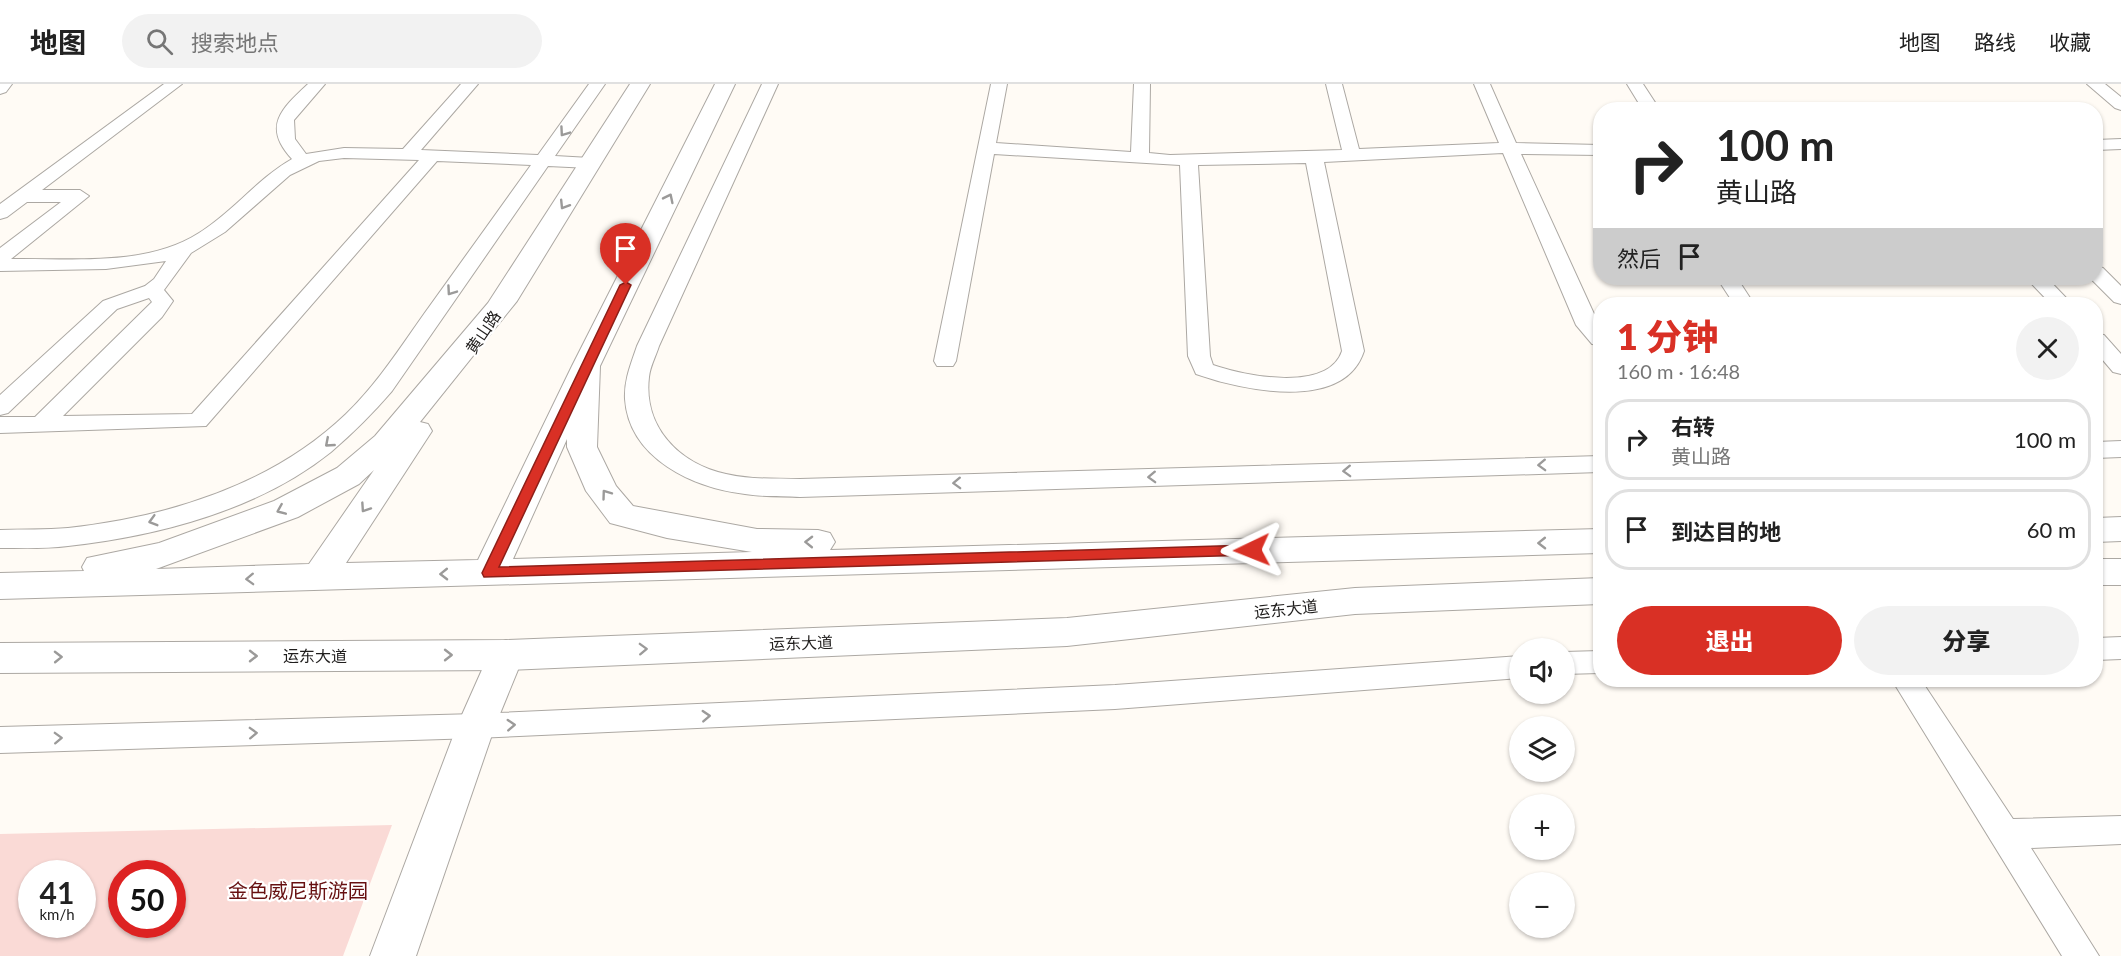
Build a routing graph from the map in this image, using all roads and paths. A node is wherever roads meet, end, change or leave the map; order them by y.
1 (4, 84) edge
2 (174, 84) edge
3 (317, 84) edge
4 (470, 84) edge
5 (597, 84) edge
6 (640, 84) edge
7 (725, 84) edge
8 (770, 84) edge
9 (999, 84) edge
10 (1142, 84) edge
11 (1334, 84) edge
12 (1482, 84) edge
13 (1635, 84) edge
14 (2095, 84) edge
15 (0, 89) edge
16 (1647, 102) edge
17 (2121, 105) edge
18 (2121, 144) edge
19 (2103, 145) edge
20 (987, 148) junction
21 (1507, 148) junction
22 (1593, 150) edge
23 (408, 154) junction
24 (433, 155) junction
25 (1352, 155) junction
26 (1314, 156) junction
27 (1140, 159) junction
28 (1189, 160) junction
29 (303, 161) junction
30 (544, 161) junction
31 (590, 163) junction
32 (23, 196) junction
33 (0, 213) edge
34 (184, 248) junction
35 (0, 258) edge
36 (0, 265) edge
37 (2103, 279) edge
38 (2043, 285) edge
39 (152, 290) junction
40 (2055, 297) edge
41 (2121, 298) edge
42 (504, 301) junction
43 (1593, 331) edge
44 (2103, 348) edge
45 (945, 361) dead end
46 (586, 366) junction
47 (2121, 367) edge
48 (0, 408) edge
49 (41, 424) junction
50 (0, 425) edge
51 (2121, 449) edge
52 (2103, 450) edge
53 (1593, 464) edge
54 (2103, 530) edge
55 (2121, 530) edge
56 (0, 538) edge
57 (1593, 541) edge
58 (1371, 547) junction
59 (2103, 572) edge
60 (2121, 572) edge
61 (489, 573) junction
62 (319, 577) junction
63 (0, 585) edge
64 (1593, 591) edge
65 (2121, 648) edge
66 (2103, 649) edge
67 (506, 655) junction
68 (0, 658) edge
69 (1593, 662) edge
70 (1575, 663) edge
71 (1509, 668) edge
72 (1910, 687) edge
73 (476, 726) junction
74 (0, 740) edge
75 (2121, 830) edge
76 (2004, 834) junction
77 (393, 956) edge
78 (2082, 956) edge

1 - 15 lane
2 - 32 lane
3 - 29 lane
4 - 23 lane
5 -> 30 lane
6 - 31 main road, 黄山路
46 -> 7 main road
53 -> 8 lane
9 - 20 lane
10 - 27 lane
11 - 25 lane
12 - 21 lane
13 - 16 lane
14 - 17 lane
18 - 19 lane
20 - 27 lane
20 - 45 lane
21 - 22 lane
21 - 25 lane
21 - 43 lane
23 - 24 lane
23 - 29 lane
24 - 30 lane
24 - 49 lane
25 - 26 lane
26 - 28 lane
26 - 28 lane
27 - 28 lane
29 - 34 lane
30 - 31 lane
30 -> 56 lane
31 -> 42 main road, 黄山路
32 - 33 lane
32 - 35 lane
34 - 36 lane
34 - 39 lane
37 - 41 lane
38 - 40 lane
39 - 48 lane
39 - 49 lane
42 -> 62 main road, 黄山路
42 -> 63 main road
44 - 47 lane
58 -> 46 main road
46 - 61 main road
49 - 50 lane
51 - 52 lane
54 - 55 main road
57 -> 58 main road
58 - 61 main road
59 - 60 main road
61 -> 62 main road
62 -> 63 main road
67 -> 64 main road, 运东大道
65 - 66 lane
68 -> 67 main road, 运东大道
67 - 73 main road
69 - 70 lane
73 -> 71 lane
72 - 76 lane
74 -> 73 lane
73 - 77 main road
75 - 76 lane
76 - 78 lane

